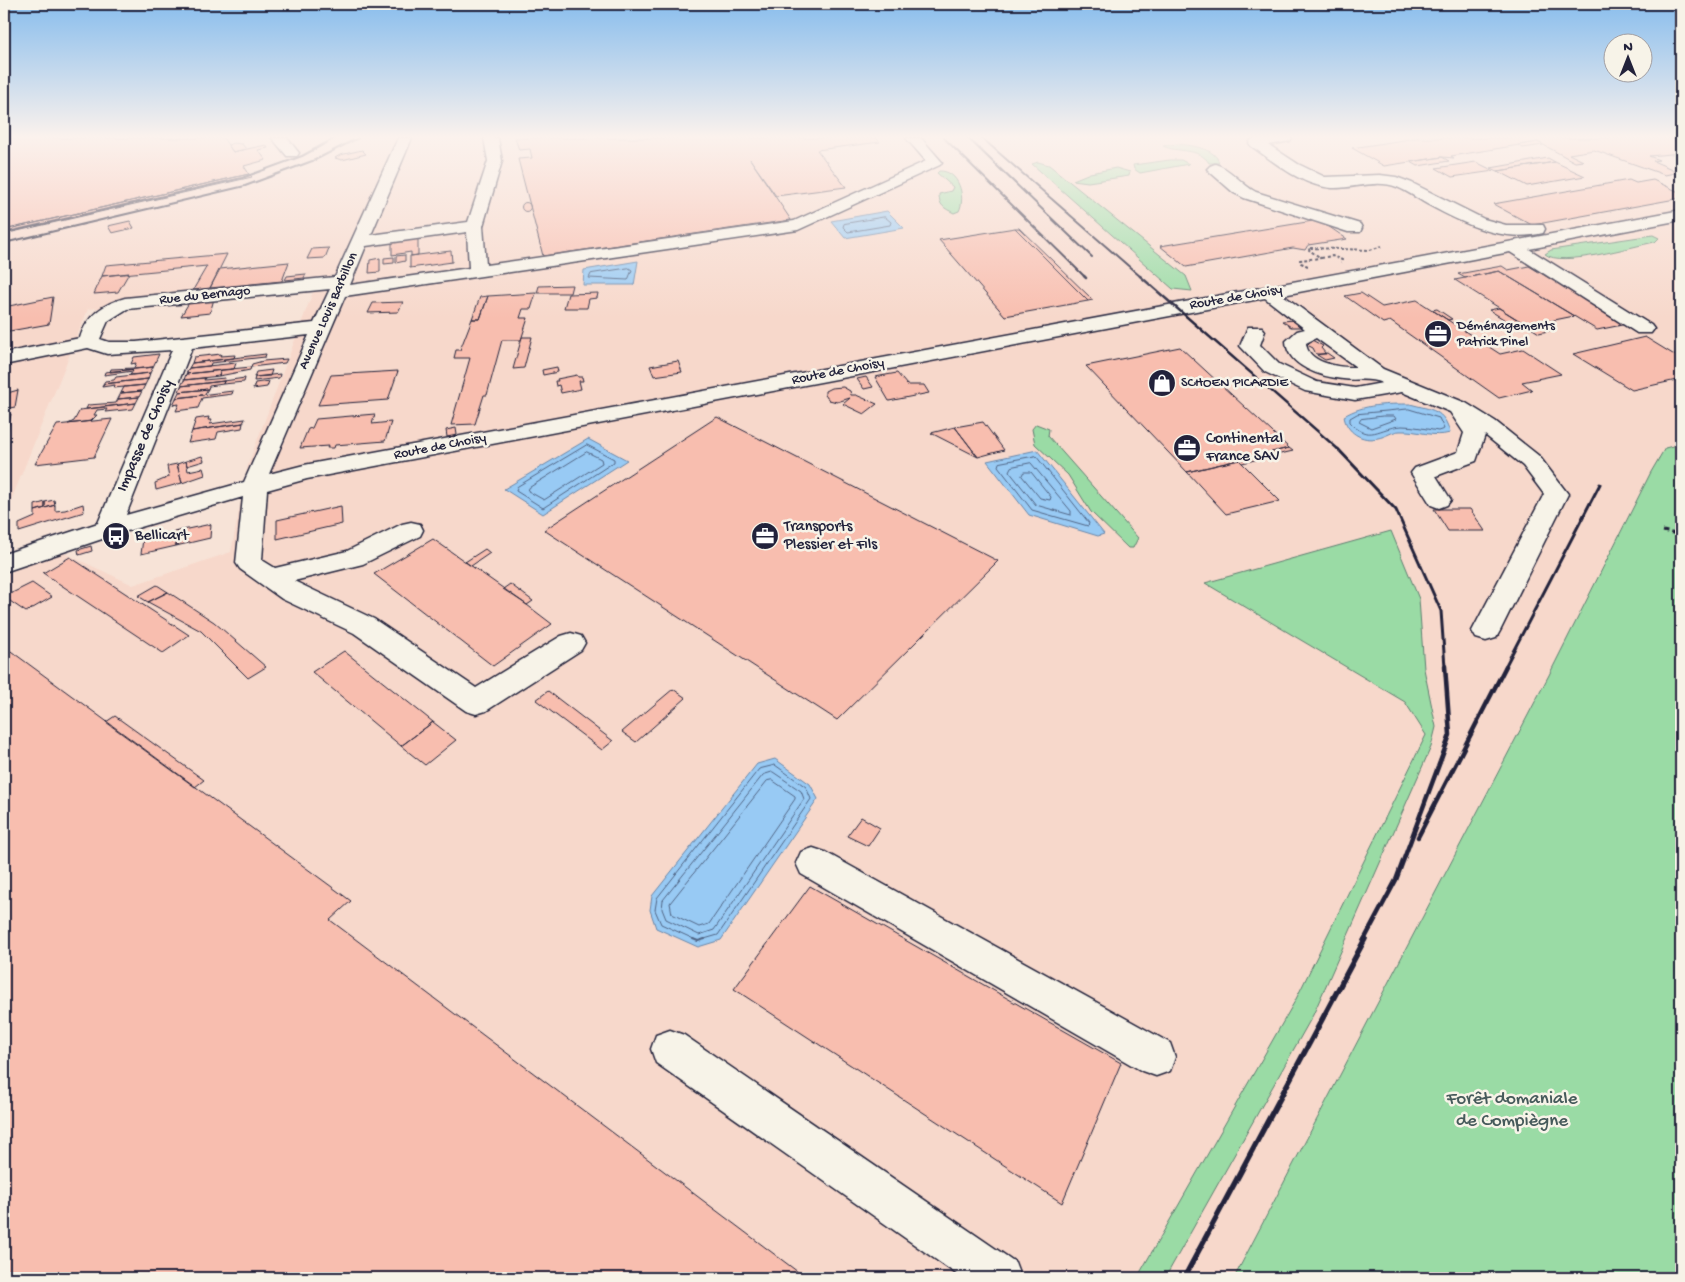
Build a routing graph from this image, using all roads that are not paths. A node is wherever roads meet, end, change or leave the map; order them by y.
1 (380, 198) edge
2 (483, 198) edge
3 (857, 198) edge
4 (1259, 198) edge
5 (1428, 198) edge
6 (1681, 202) edge
7 (1681, 215) edge
8 (474, 226) junction
9 (1354, 228) dead end
10 (359, 242) junction
11 (1512, 246) junction
12 (478, 272) junction
13 (339, 287) junction
14 (1268, 292) junction
15 (321, 328) junction
16 (1644, 329) dead end
17 (1255, 331) dead end
18 (1318, 331) junction
19 (88, 342) junction
20 (184, 344) junction
21 (4, 359) edge
22 (1376, 373) junction
23 (1404, 385) junction
24 (1458, 408) junction
25 (257, 484) junction
26 (1439, 500) dead end
27 (108, 528) junction
28 (411, 530) dead end
29 (4, 563) edge
30 (271, 578) junction
31 (1486, 631) dead end
32 (571, 643) dead end
33 (813, 863) dead end
34 (670, 1049) dead end
35 (1156, 1057) dead end
36 (999, 1278) edge

1 - 10 street, Avenue Louis Barbillon
2 - 8 street
3 - 12 street, Rue du Bernago
4 - 9 street
5 - 6 street
7 - 11 street, Route de Choisy
8 - 10 street
8 - 12 street
10 - 13 street, Avenue Louis Barbillon
11 - 14 street, Route de Choisy
11 - 16 street
12 - 13 street, Rue du Bernago
13 - 15 street, Avenue Louis Barbillon
13 - 19 street, Rue du Bernago
14 - 18 street
14 - 25 street, Route de Choisy
15 - 20 street
15 - 25 street, Avenue Louis Barbillon
17 - 23 street
18 - 22 street
18 - 22 street
19 - 20 street
19 - 21 street
20 - 27 street, Impasse de Choisy
22 - 23 street
23 - 24 street
24 - 26 street
24 - 31 street
25 - 27 street, Route de Choisy
25 - 30 street, Avenue Louis Barbillon
27 - 29 street, Route de Choisy
28 - 30 street
30 - 32 street
33 - 35 street
34 - 36 street

